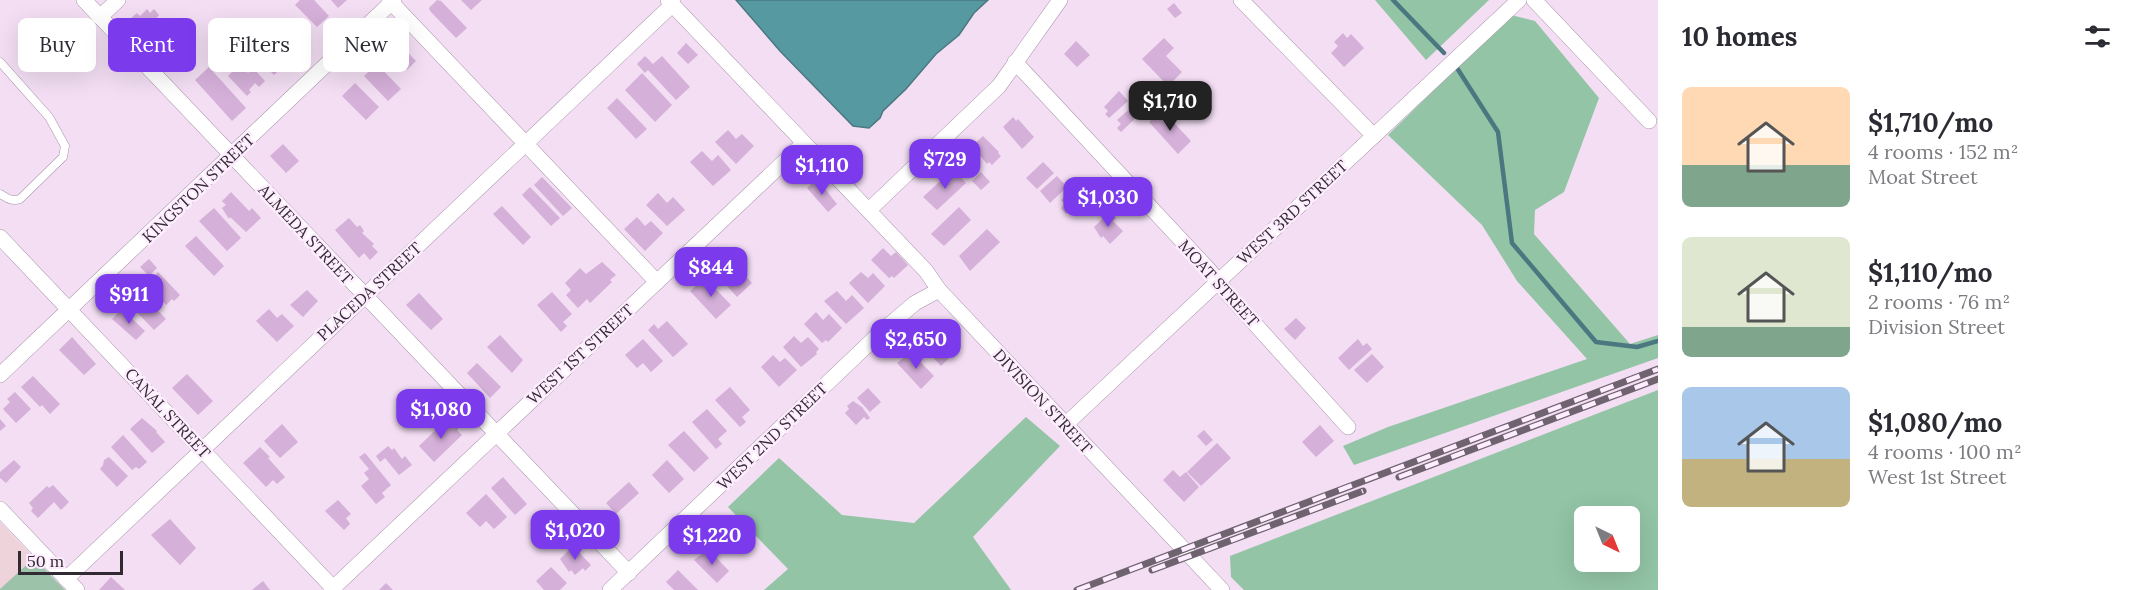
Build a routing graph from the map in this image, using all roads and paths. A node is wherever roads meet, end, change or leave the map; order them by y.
1 (84, 0) edge
2 (118, 0) edge
3 (1060, 0) edge
4 (1241, 0) edge
5 (1519, 0) edge
6 (1534, 0) edge
7 (392, 1) edge
8 (671, 2) edge
9 (100, 17) junction
10 (0, 62) edge
11 (1015, 62) junction
12 (1649, 121) dead end
13 (1374, 136) junction
14 (804, 143) junction
15 (525, 144) junction
16 (232, 156) junction
17 (0, 194) edge
18 (869, 210) junction
19 (0, 237) edge
20 (657, 282) junction
21 (1218, 282) junction
22 (939, 290) junction
23 (364, 295) junction
24 (70, 310) junction
25 (0, 375) edge
26 (1065, 425) junction
27 (1348, 427) dead end
28 (496, 434) junction
29 (202, 449) junction
30 (0, 510) edge
31 (628, 573) junction
32 (71, 584) edge
33 (333, 589) edge
34 (610, 590) edge
35 (1222, 590) edge

1 - 9 street, ALMEDA STREET
2 - 9 street
3 - 11 street
4 - 13 street
5 - 13 street, WEST 3RD STREET
6 - 12 street
7 - 15 street
7 - 16 street, KINGSTON STREET
8 - 14 street, DIVISION STREET
8 - 15 street, PLACEDA STREET
9 - 16 street, ALMEDA STREET
10 - 17 lane
11 - 18 street
11 - 21 street, MOAT STREET
13 - 21 street, WEST 3RD STREET
14 - 18 street, DIVISION STREET
14 - 20 street, WEST 1ST STREET
15 - 20 street
15 - 23 street, PLACEDA STREET
16 - 23 street, ALMEDA STREET
16 - 24 street, KINGSTON STREET
18 - 22 street, DIVISION STREET
19 - 24 street, CANAL STREET
20 - 28 street, WEST 1ST STREET
21 - 26 street, WEST 3RD STREET
21 - 27 street, MOAT STREET
22 - 26 street, DIVISION STREET
22 - 31 street, WEST 2ND STREET
23 - 28 street, ALMEDA STREET
23 - 29 street, PLACEDA STREET
24 - 25 street, KINGSTON STREET
24 - 29 street, CANAL STREET
26 - 35 street, DIVISION STREET
28 - 31 street, ALMEDA STREET
28 - 33 street, WEST 1ST STREET
29 - 32 street, PLACEDA STREET
29 - 33 street, CANAL STREET
30 - 32 street
31 - 34 street, WEST 2ND STREET

